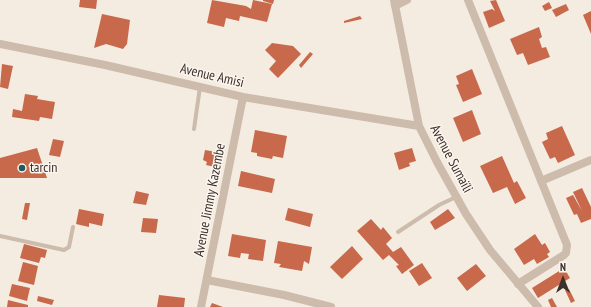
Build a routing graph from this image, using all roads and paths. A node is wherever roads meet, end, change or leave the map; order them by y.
1 (407, 0) edge
2 (468, 0) edge
3 (394, 3) edge
4 (0, 44) edge
5 (200, 87) junction
6 (243, 97) junction
7 (420, 126) junction
8 (194, 129) dead end
9 (591, 160) edge
10 (541, 181) junction
11 (456, 197) junction
12 (73, 227) dead end
13 (398, 232) dead end
14 (0, 236) edge
15 (207, 280) junction
16 (518, 284) junction
17 (201, 307) edge
18 (331, 307) edge
19 (538, 307) edge

1 - 3 street
2 - 10 street
3 - 7 street, Avenue Sumaïli
4 - 5 street, Avenue Amisi
5 - 6 street, Avenue Amisi
5 - 8 lane
6 - 7 street, Avenue Amisi
6 - 15 street, Avenue Jimmy Kazembe
7 - 11 street, Avenue Sumaïli
9 - 10 street
10 - 16 street
11 - 13 lane
11 - 16 street, Avenue Sumaïli
12 - 14 lane
15 - 17 street, Avenue Jimmy Kazembe
15 - 18 street
16 - 19 street, Avenue Sumaïli

